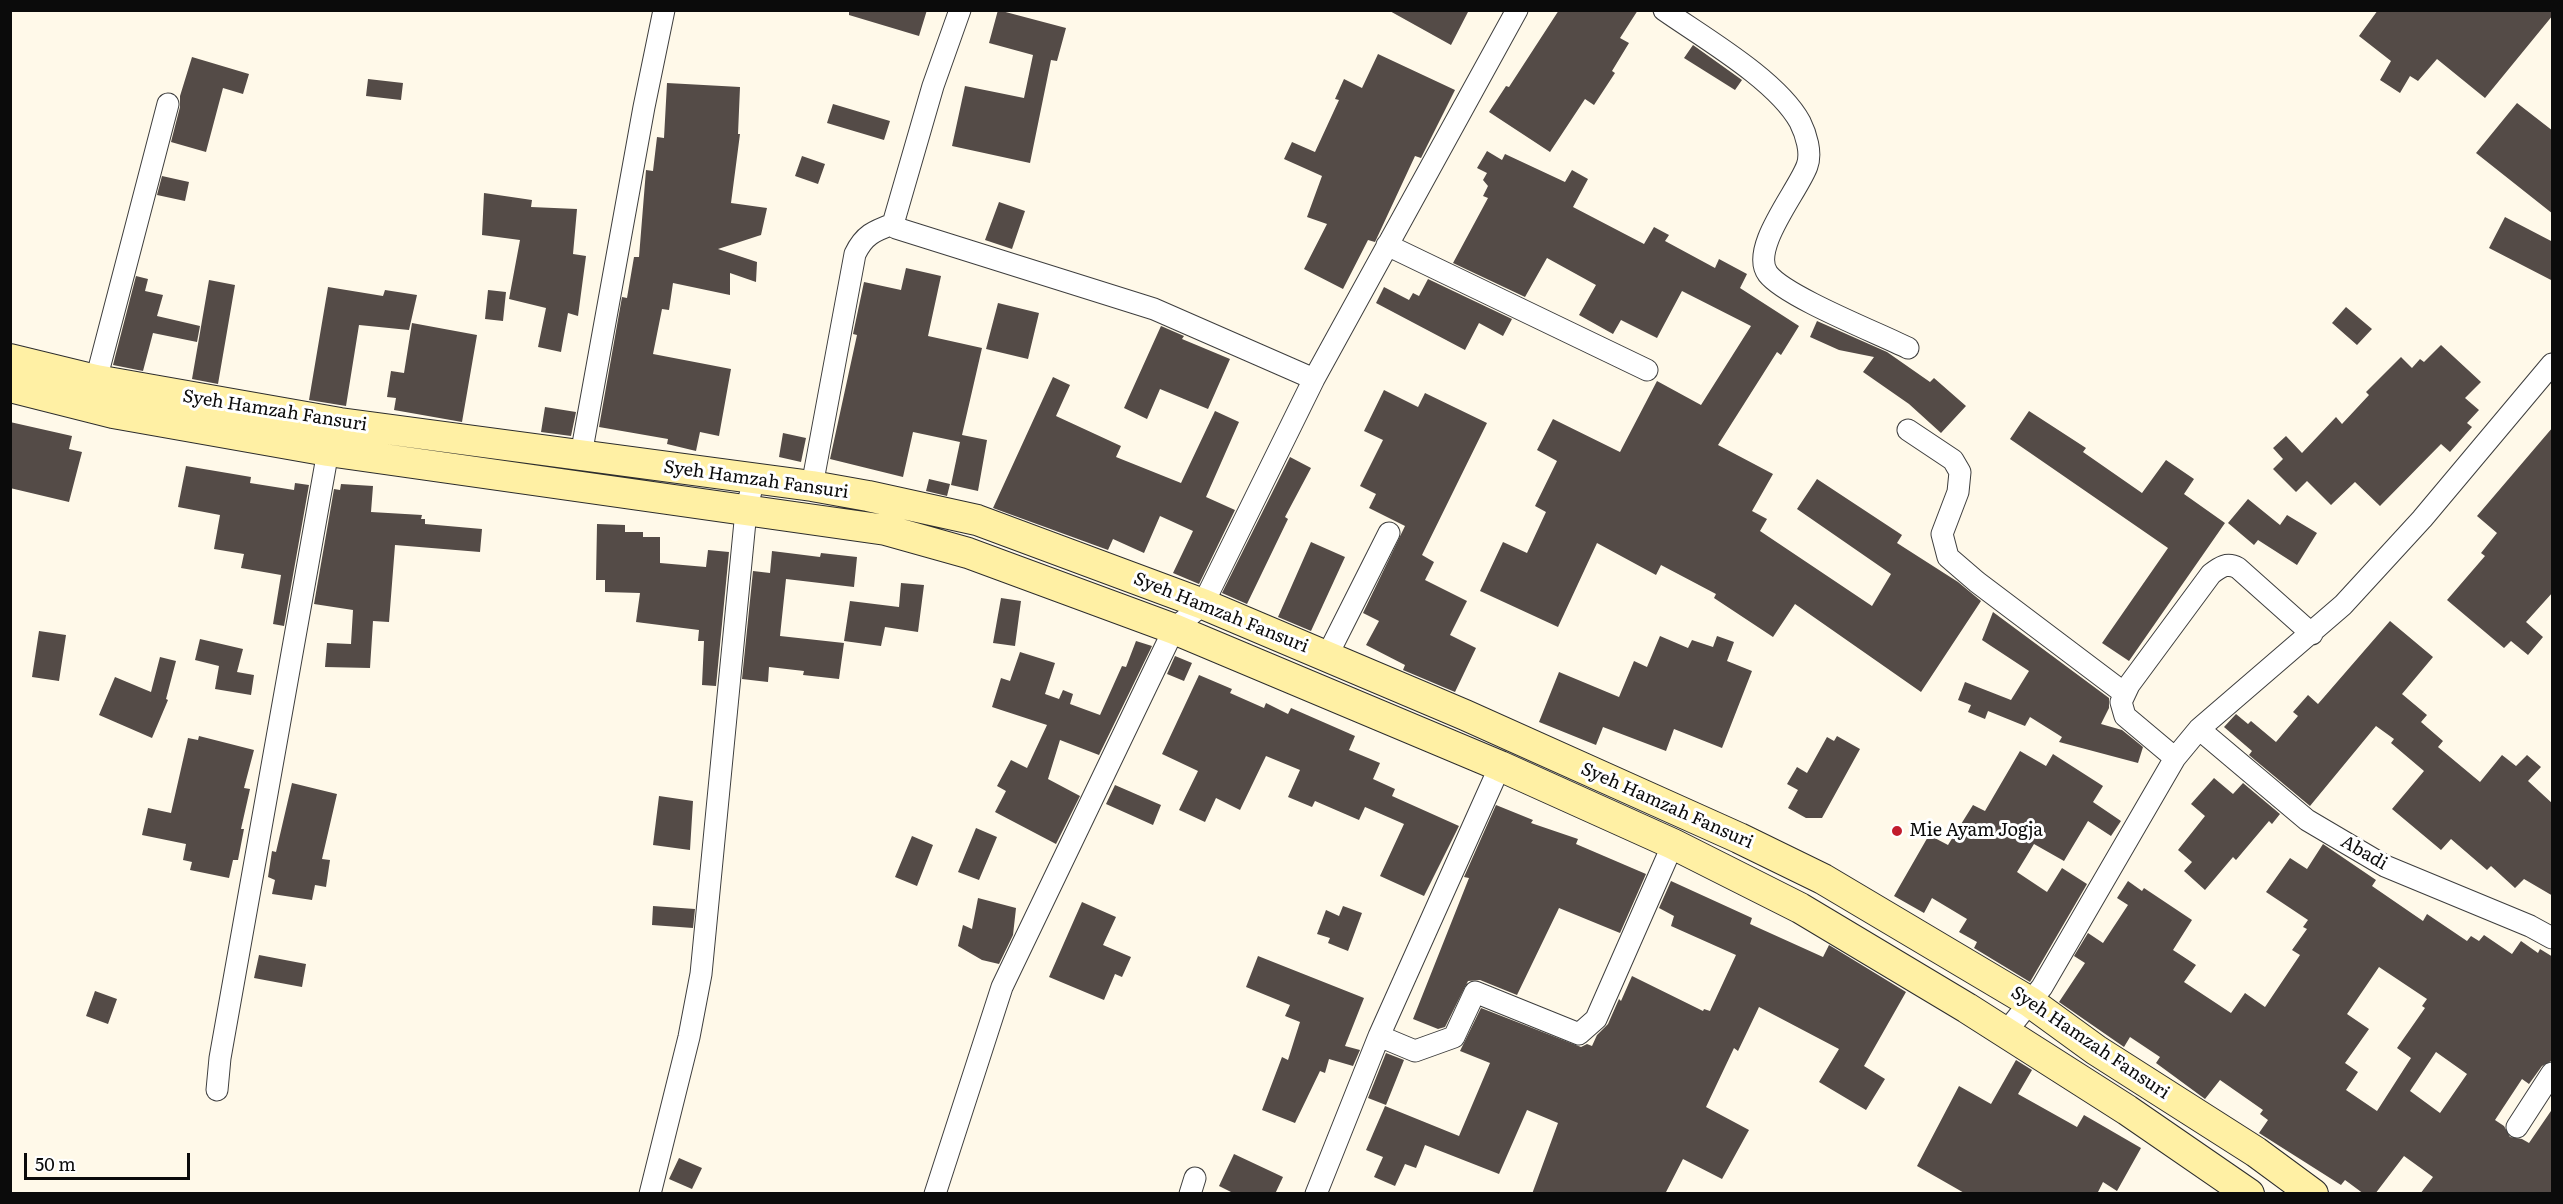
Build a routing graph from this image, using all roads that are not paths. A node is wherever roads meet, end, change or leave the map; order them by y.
1 (664, 10) edge
2 (960, 10) edge
3 (1517, 10) edge
4 (1664, 10) edge
5 (168, 104) dead end
6 (893, 224) junction
7 (1387, 245) junction
8 (1908, 348) dead end
9 (10, 359) edge
10 (2553, 364) edge
11 (1647, 370) dead end
12 (1314, 379) junction
13 (96, 380) junction
14 (10, 387) edge
15 (161, 392) junction
16 (151, 420) junction
17 (1908, 430) dead end
18 (328, 451) junction
19 (581, 455) junction
20 (754, 479) junction
21 (812, 486) junction
22 (746, 511) junction
23 (1389, 533) dead end
24 (1203, 603) junction
25 (1174, 629) junction
26 (2312, 634) junction
27 (1327, 656) junction
28 (2124, 693) junction
29 (2199, 729) junction
30 (2175, 758) junction
31 (1500, 766) junction
32 (1673, 844) junction
33 (2553, 938) edge
34 (2030, 1002) junction
35 (2006, 1032) junction
36 (1378, 1036) junction
37 (2553, 1073) edge
38 (218, 1090) dead end
39 (2517, 1127) dead end
40 (2256, 1152) junction
41 (2239, 1189) edge
42 (650, 1194) edge
43 (935, 1194) edge
44 (1316, 1194) edge
45 (2313, 1194) edge

1 - 19 street
2 - 6 street
3 - 7 street
4 - 8 street
5 - 13 street
6 - 12 street
6 - 21 street
7 - 11 street
7 - 12 street
9 - 13 main road, Syeh Hamzah Fansuri
10 - 26 street
12 - 24 street
13 - 15 main road, Syeh Hamzah Fansuri
14 - 16 main road, Syeh Hamzah Fansuri
15 - 16 main road
15 - 19 main road, Syeh Hamzah Fansuri
16 - 18 main road, Syeh Hamzah Fansuri
17 - 28 street
18 - 22 main road, Syeh Hamzah Fansuri
18 - 38 street
19 - 20 main road, Syeh Hamzah Fansuri
20 - 21 main road, Syeh Hamzah Fansuri
20 - 22 street
21 - 24 main road, Syeh Hamzah Fansuri
22 - 25 main road, Syeh Hamzah Fansuri
22 - 42 street
23 - 27 street
24 - 25 street
24 - 27 main road, Syeh Hamzah Fansuri
25 - 31 main road, Syeh Hamzah Fansuri
25 - 43 street
26 - 28 street
26 - 29 street
27 - 34 main road, Syeh Hamzah Fansuri
28 - 30 street
29 - 30 street
29 - 33 street, Abadi
30 - 34 street
31 - 32 main road, Syeh Hamzah Fansuri
31 - 36 street
32 - 35 main road, Syeh Hamzah Fansuri
32 - 36 street
34 - 35 street
34 - 40 main road, Syeh Hamzah Fansuri
35 - 41 main road, Syeh Hamzah Fansuri
36 - 44 street
37 - 39 street
40 - 41 main road
40 - 45 main road, Syeh Hamzah Fansuri

